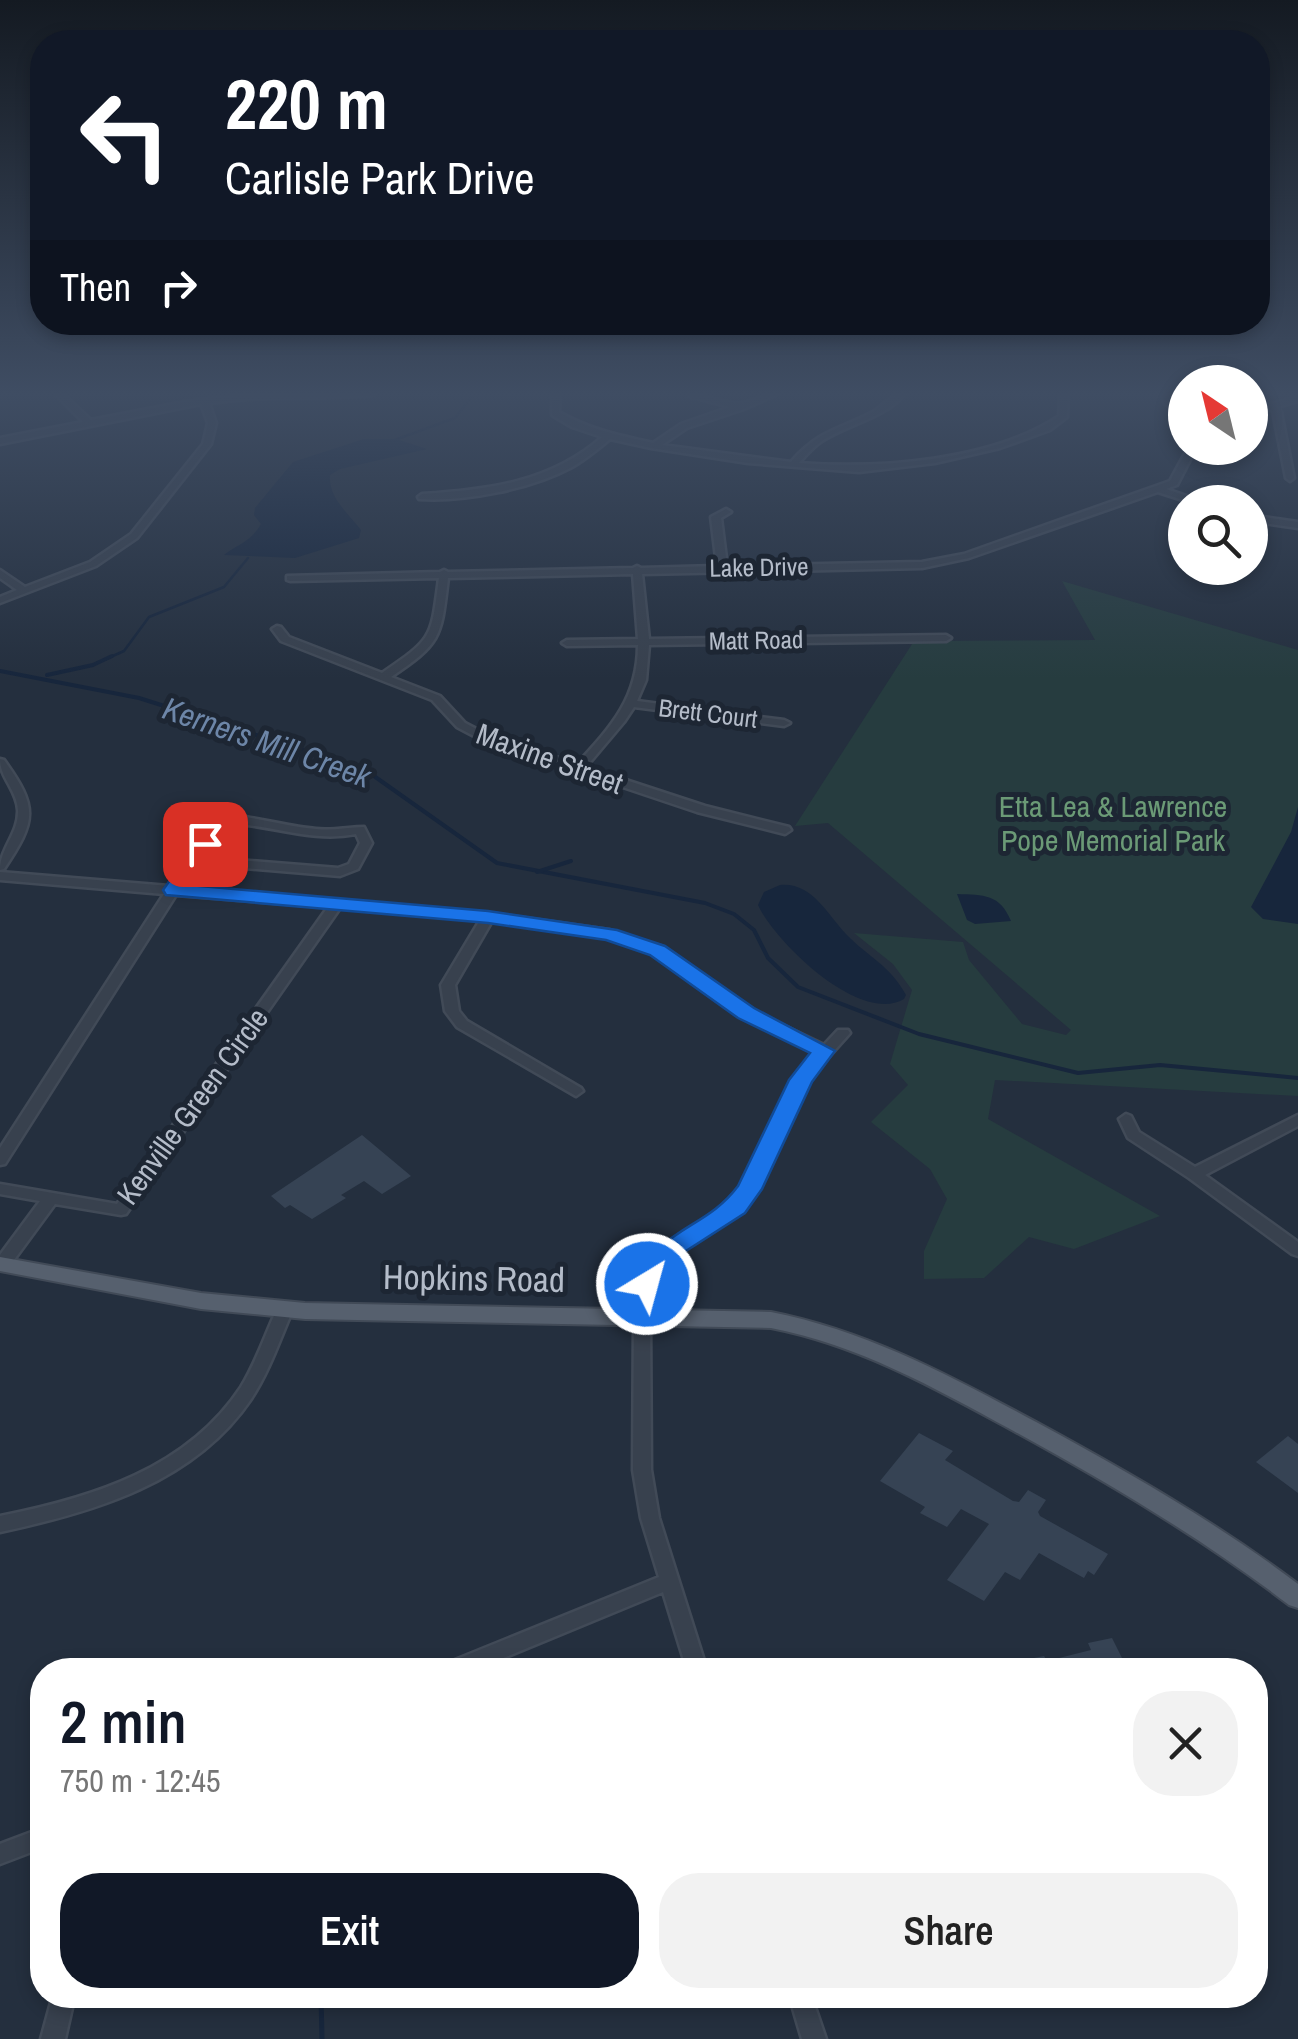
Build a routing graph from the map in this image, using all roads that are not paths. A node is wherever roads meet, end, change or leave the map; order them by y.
1 (171, 489) edge
2 (491, 489) edge
3 (1158, 489) joint
4 (1168, 492) edge
5 (422, 497) dead end
6 (726, 512) dead end
7 (1268, 521) edge
8 (1298, 525) edge
9 (722, 567) junction
10 (637, 569) junction
11 (0, 572) edge
12 (444, 572) junction
13 (290, 578) dead end
14 (25, 591) junction
15 (0, 600) edge
16 (277, 629) dead end
17 (946, 638) dead end
18 (645, 642) junction
19 (567, 643) dead end
20 (386, 675) junction
21 (632, 704) junction
22 (784, 723) dead end
23 (0, 762) edge
24 (577, 770) junction
25 (786, 830) dead end
26 (193, 860) junction
27 (0, 866) edge
28 (0, 876) edge
29 (174, 890) junction
30 (337, 904) junction
31 (488, 917) junction
32 (844, 1033) dead end
33 (824, 1051) junction
34 (576, 1092) dead end
35 (1126, 1120) dead end
36 (1298, 1120) edge
37 (0, 1160) edge
38 (1194, 1174) junction
39 (0, 1189) edge
40 (50, 1199) junction
41 (1298, 1250) edge
42 (1, 1264) edge
43 (285, 1309) junction
44 (642, 1316) junction
45 (0, 1524) edge
46 (669, 1581) junction
47 (1298, 1598) edge
48 (481, 1658) edge
49 (693, 1658) edge
50 (30, 1843) edge
51 (0, 1854) edge
52 (61, 2008) edge
53 (802, 2008) edge
54 (808, 2038) edge
55 (53, 2039) edge

1 - 14 street
2 - 5 street
3 - 4 street
3 - 9 street, Lake Drive
6 - 9 street
7 - 8 street
9 - 10 street, Lake Drive
10 - 12 street, Lake Drive
10 - 18 street
11 - 14 street
12 - 13 street, Lake Drive
12 - 20 street
14 - 15 street
16 - 20 street, Maxine Street
17 - 18 street, Matt Road
18 - 19 street, Matt Road
18 - 21 street
20 - 24 street, Maxine Street
21 - 22 street, Brett Court
21 - 24 street
23 - 27 street
24 - 25 street, Maxine Street
26 - 26 street
26 - 29 street
28 - 29 street
29 - 30 street
29 - 37 street
30 - 31 street
30 - 40 street, Kenville Green Circle
31 - 33 street
31 - 34 street
32 - 33 street
33 - 44 street
35 - 38 street
36 - 38 street
38 - 41 street
39 - 40 street, Kenville Green Circle
40 - 42 street
42 - 43 main road, Hopkins Road
43 - 44 main road, Hopkins Road
43 - 45 street
44 - 46 street
44 - 47 main road, Hopkins Road
46 - 48 street
46 - 49 street
50 - 51 street
52 - 55 street
53 - 54 street

